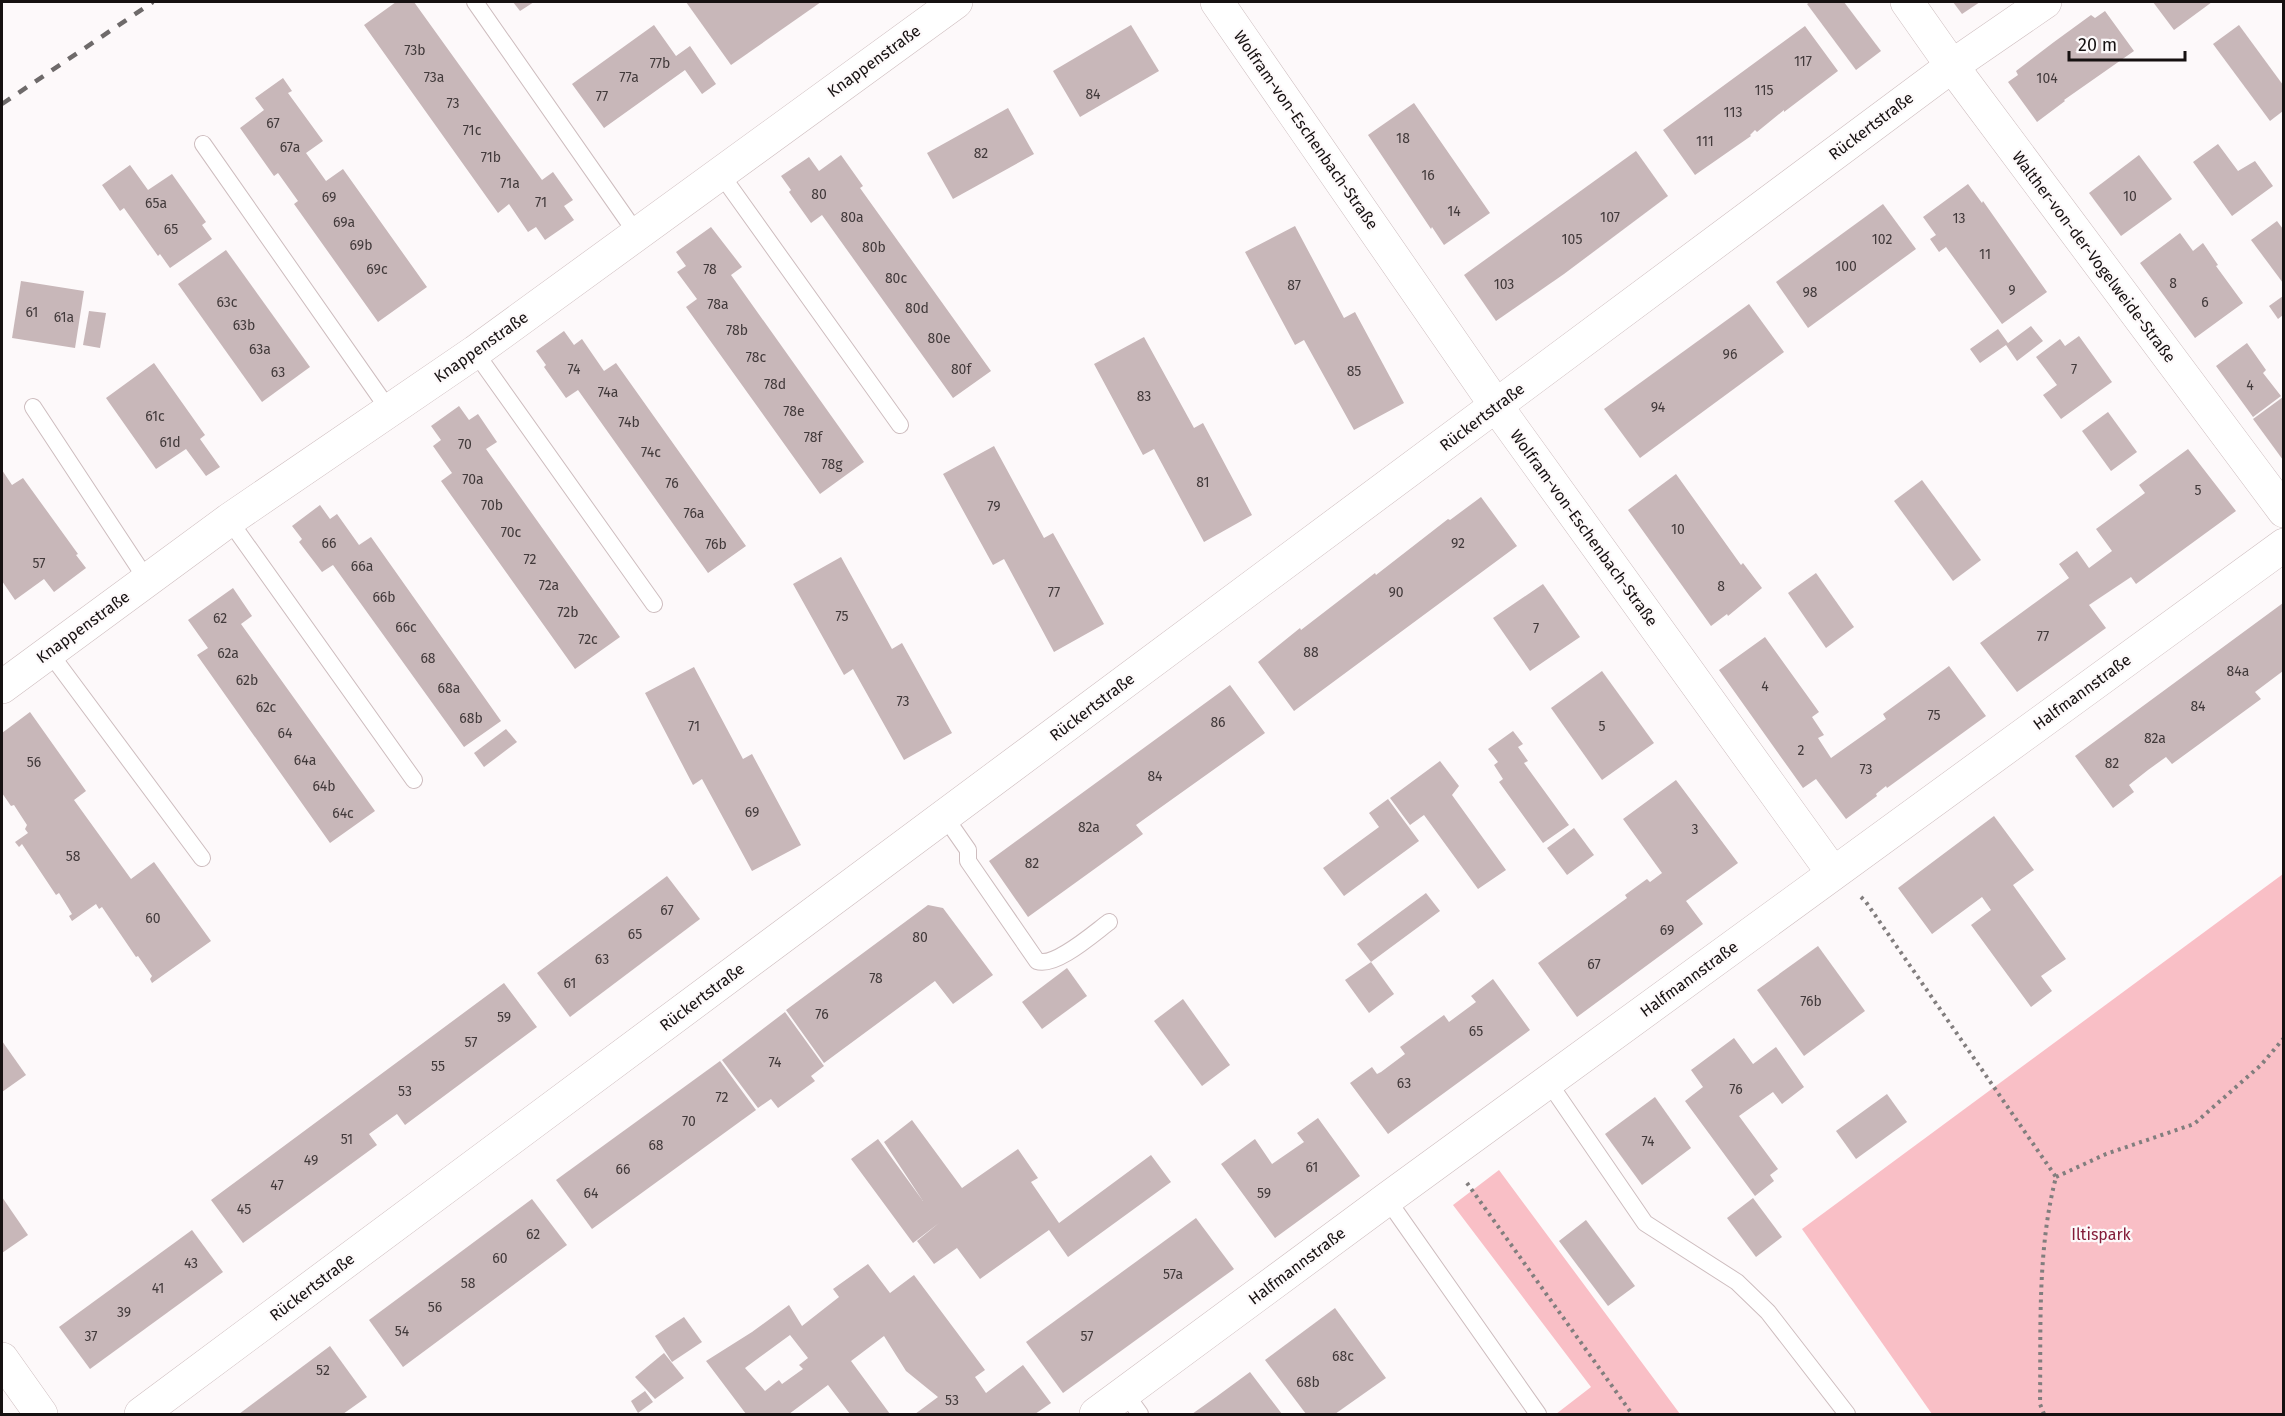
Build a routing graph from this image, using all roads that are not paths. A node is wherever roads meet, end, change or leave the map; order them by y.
1 (475, 2) edge
2 (956, 2) edge
3 (1217, 2) edge
4 (1907, 2) edge
5 (2045, 2) edge
6 (1952, 66) junction
7 (203, 144) dead end
8 (720, 173) junction
9 (637, 234) junction
10 (475, 352) junction
11 (1497, 406) junction
12 (33, 407) dead end
13 (389, 410) junction
14 (900, 425) dead end
15 (2283, 511) edge
16 (229, 520) junction
17 (2283, 545) edge
18 (147, 580) junction
19 (654, 604) dead end
20 (49, 652) junction
21 (2, 687) edge
22 (414, 780) dead end
23 (945, 816) junction
24 (202, 858) dead end
25 (1833, 873) junction
26 (1110, 922) dead end
27 (1549, 1083) junction
28 (1387, 1199) junction
29 (2, 1359) edge
30 (1132, 1404) edge
31 (41, 1414) edge
32 (141, 1414) edge
33 (1096, 1414) edge
34 (1538, 1414) edge
35 (1847, 1414) edge

1 - 9 lane
2 - 8 street, Knappenstraße
3 - 11 street, Wolfram-von-Eschenbach-Straße
4 - 6 street, Walther-von-der-Vogelweide-Straße
5 - 6 street, Rückertstraße
6 - 11 street, Rückertstraße
6 - 15 street, Walther-von-der-Vogelweide-Straße
7 - 13 lane
8 - 9 street, Knappenstraße
8 - 14 lane
9 - 10 street, Knappenstraße
10 - 13 street, Knappenstraße
10 - 19 lane
11 - 23 street, Rückertstraße
11 - 25 street, Wolfram-von-Eschenbach-Straße
12 - 18 lane
13 - 16 street, Knappenstraße
16 - 18 street, Knappenstraße
16 - 22 lane
17 - 25 street, Halfmannstraße
18 - 20 street, Knappenstraße
20 - 21 street, Knappenstraße
20 - 24 lane
23 - 26 lane
23 - 32 street, Rückertstraße
25 - 27 street, Halfmannstraße
27 - 28 street, Halfmannstraße
27 - 35 lane
28 - 30 street, Halfmannstraße
28 - 34 lane
29 - 31 street
30 - 33 street, Halfmannstraße

